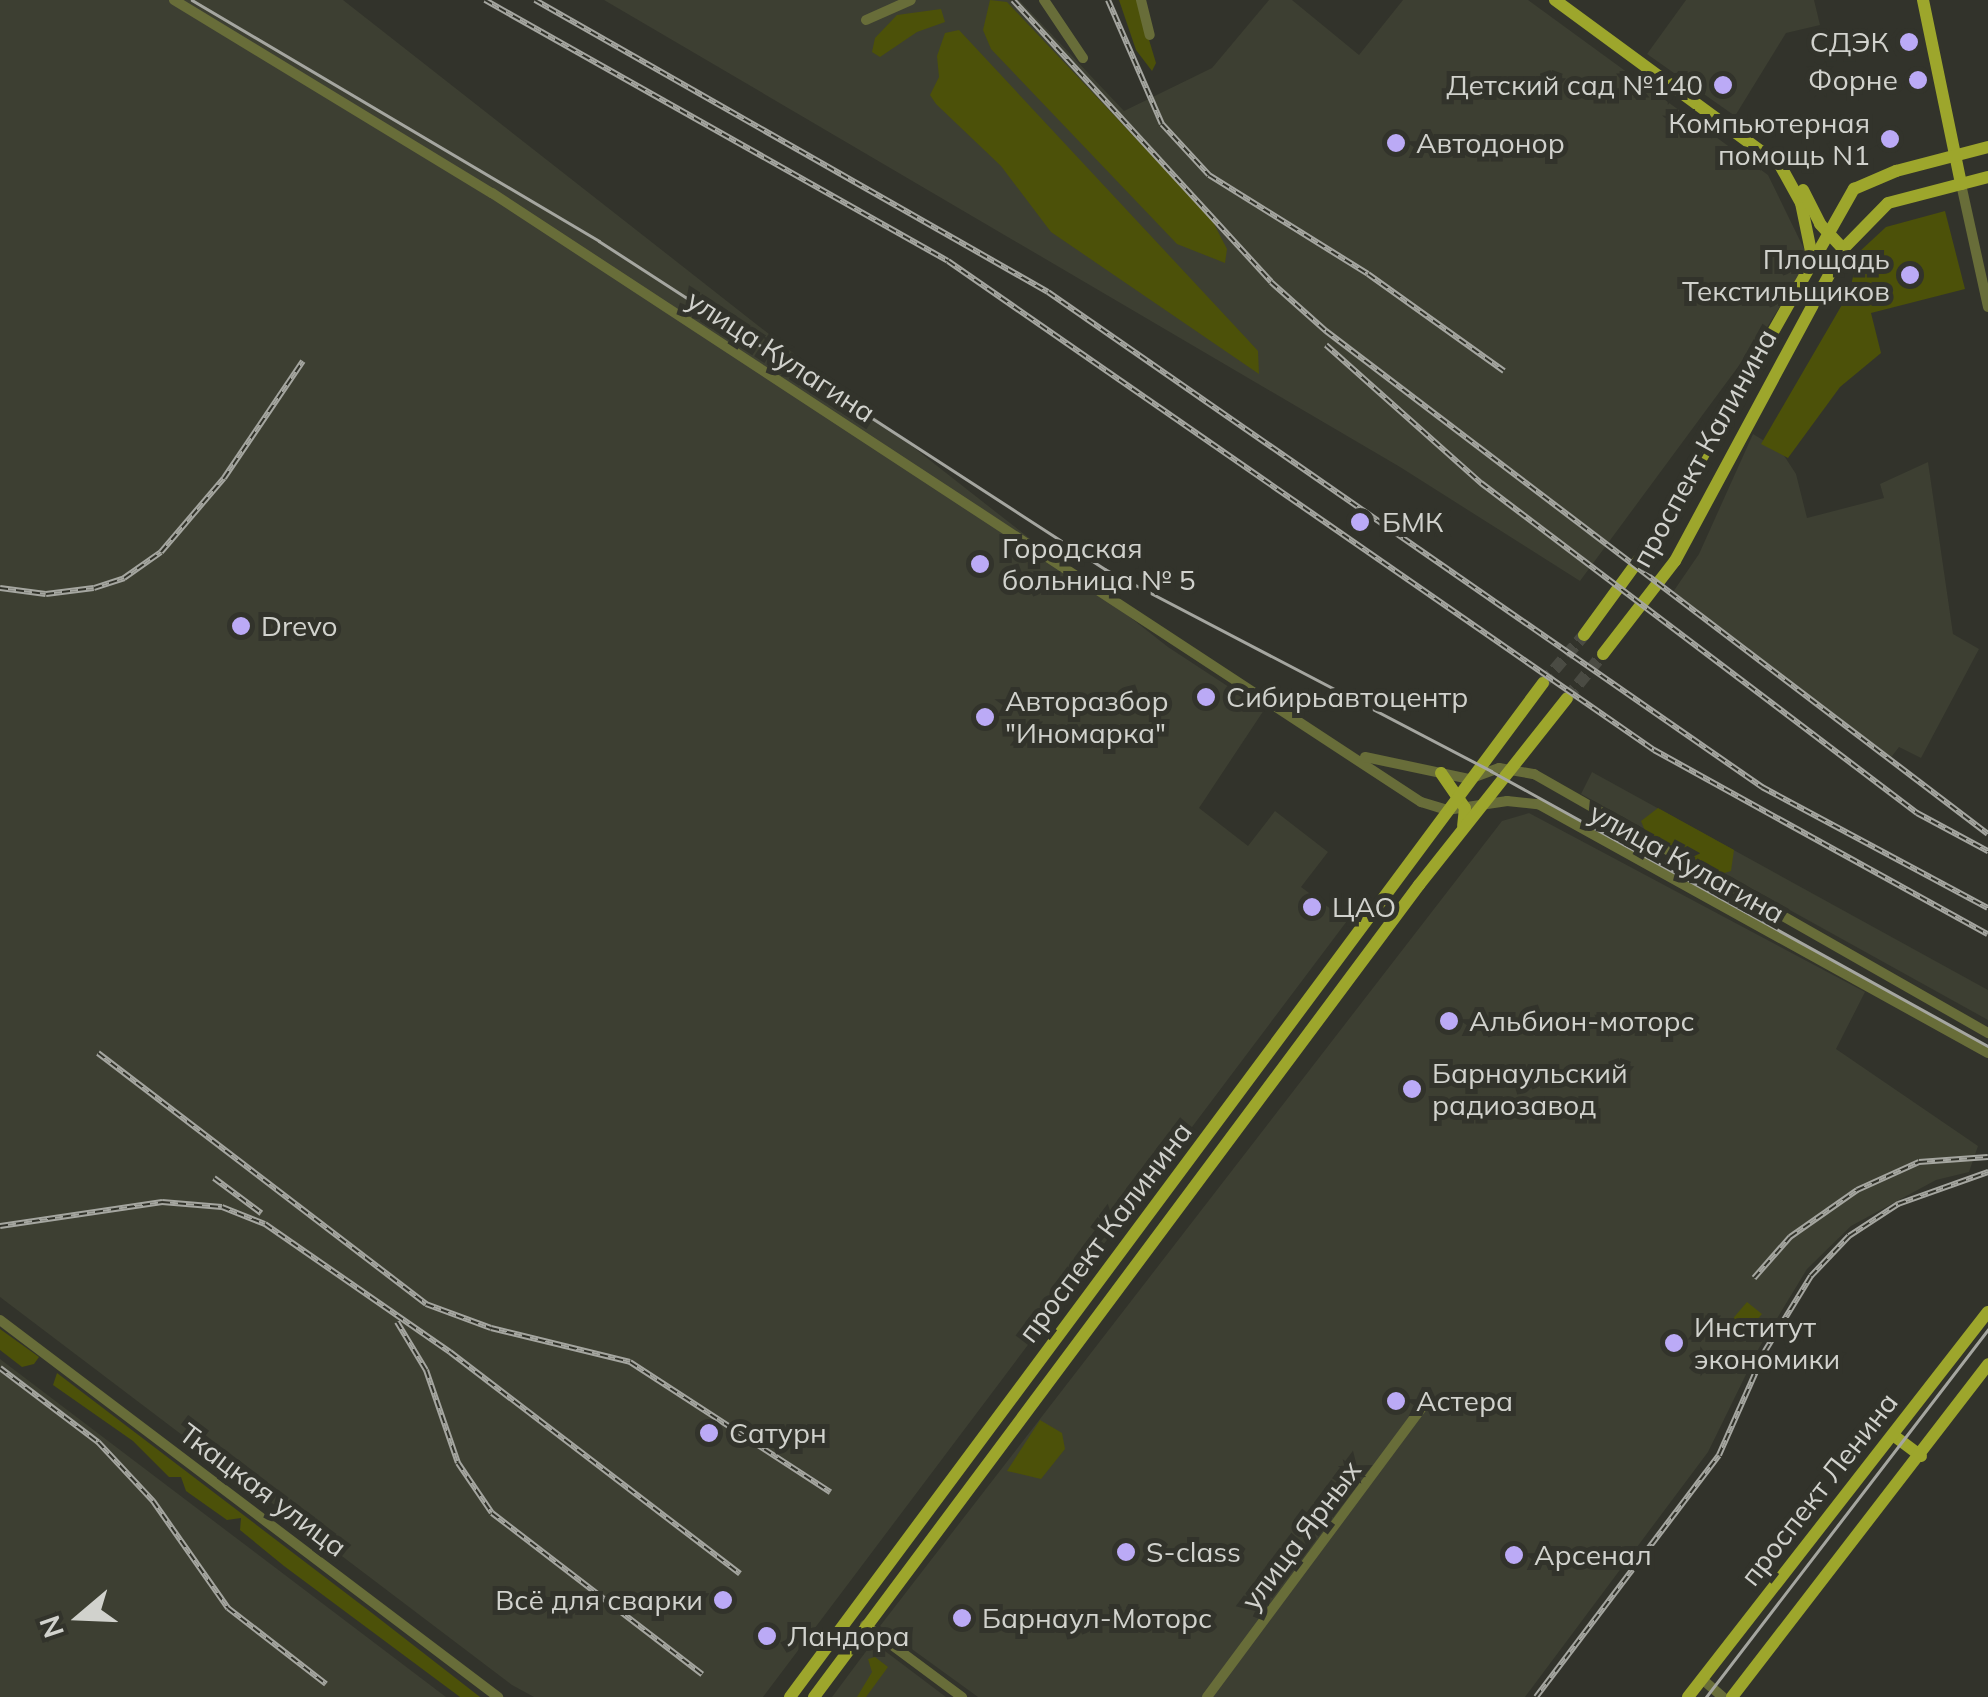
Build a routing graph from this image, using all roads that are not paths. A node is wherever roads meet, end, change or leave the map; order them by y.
1 (174, 0) edge
2 (911, 0) edge
3 (1044, 0) edge
4 (1141, 0) edge
5 (1555, 0) edge
6 (1923, 0) edge
7 (866, 20) dead end
8 (1150, 35) dead end
9 (1083, 58) dead end
10 (1988, 147) edge
11 (1958, 155) junction
12 (1788, 174) junction
13 (1988, 177) edge
14 (1962, 184) junction
15 (1825, 231) junction
16 (1843, 249) junction
17 (1812, 256) junction
18 (1832, 270) junction
19 (1988, 307) edge
20 (1584, 635) tunnel mouth
21 (1603, 654) tunnel mouth
22 (1543, 683) tunnel mouth
23 (1566, 698) tunnel mouth
24 (1359, 756) junction
25 (1505, 772) junction
26 (1441, 773) junction
27 (1470, 779) junction
28 (1458, 794) junction
29 (1481, 804) junction
30 (1464, 808) junction
31 (1448, 810) junction
32 (1462, 829) junction
33 (1900, 983) junction
34 (1891, 1001) junction
35 (1988, 1033) edge
36 (1988, 1053) edge
37 (1988, 1312) edge
38 (0, 1320) edge
39 (1988, 1364) edge
40 (1429, 1398) dead end
41 (1894, 1435) junction
42 (1920, 1456) junction
43 (852, 1615) junction
44 (865, 1625) junction
45 (1702, 1680) junction
46 (498, 1697) edge
47 (790, 1697) edge
48 (814, 1697) edge
49 (962, 1697) edge
50 (1207, 1697) edge
51 (1688, 1697) edge
52 (1724, 1697) edge
53 (1732, 1697) edge

1 - 24 street, улица Кулагина
2 - 7 street
3 - 9 street
4 - 8 street
5 - 12 main road
6 - 11 main road
10 - 11 main road, проспект Калинина
11 - 14 main road
11 - 15 main road, проспект Калинина
12 - 15 main road
12 - 17 main road
13 - 14 main road, проспект Калинина
14 - 16 main road, проспект Калинина
14 - 19 street
15 - 16 main road
15 - 17 main road, проспект Калинина
16 - 18 main road, проспект Калинина
17 - 18 main road
17 - 20 main road, проспект Калинина
18 - 21 main road, проспект Калинина
22 - 27 main road, проспект Калинина
23 - 25 main road
24 - 26 street, улица Кулагина
24 - 31 street, улица Кулагина
25 - 27 street, улица Кулагина
25 - 29 main road, проспект Калинина
25 - 33 street, улица Кулагина
26 - 27 street, улица Кулагина
26 - 28 main road
27 - 28 main road, проспект Калинина
28 - 30 main road
28 - 31 main road, проспект Калинина
29 - 30 street, улица Кулагина
29 - 32 main road, проспект Калинина
29 - 34 street, улица Кулагина
30 - 31 street, улица Кулагина
30 - 32 main road
31 - 43 main road, проспект Калинина
32 - 44 main road, проспект Калинина
33 - 34 street
33 - 35 street, улица Кулагина
34 - 36 street, улица Кулагина
37 - 41 main road, проспект Ленина
38 - 46 street, Ткацкая улица
39 - 42 main road
40 - 50 street, улица Ярных
41 - 42 main road
41 - 45 main road, проспект Ленина
42 - 53 main road
43 - 44 main road
43 - 47 main road, проспект Калинина
44 - 48 main road, проспект Калинина
44 - 49 street
45 - 51 main road, проспект Ленина
45 - 52 street

